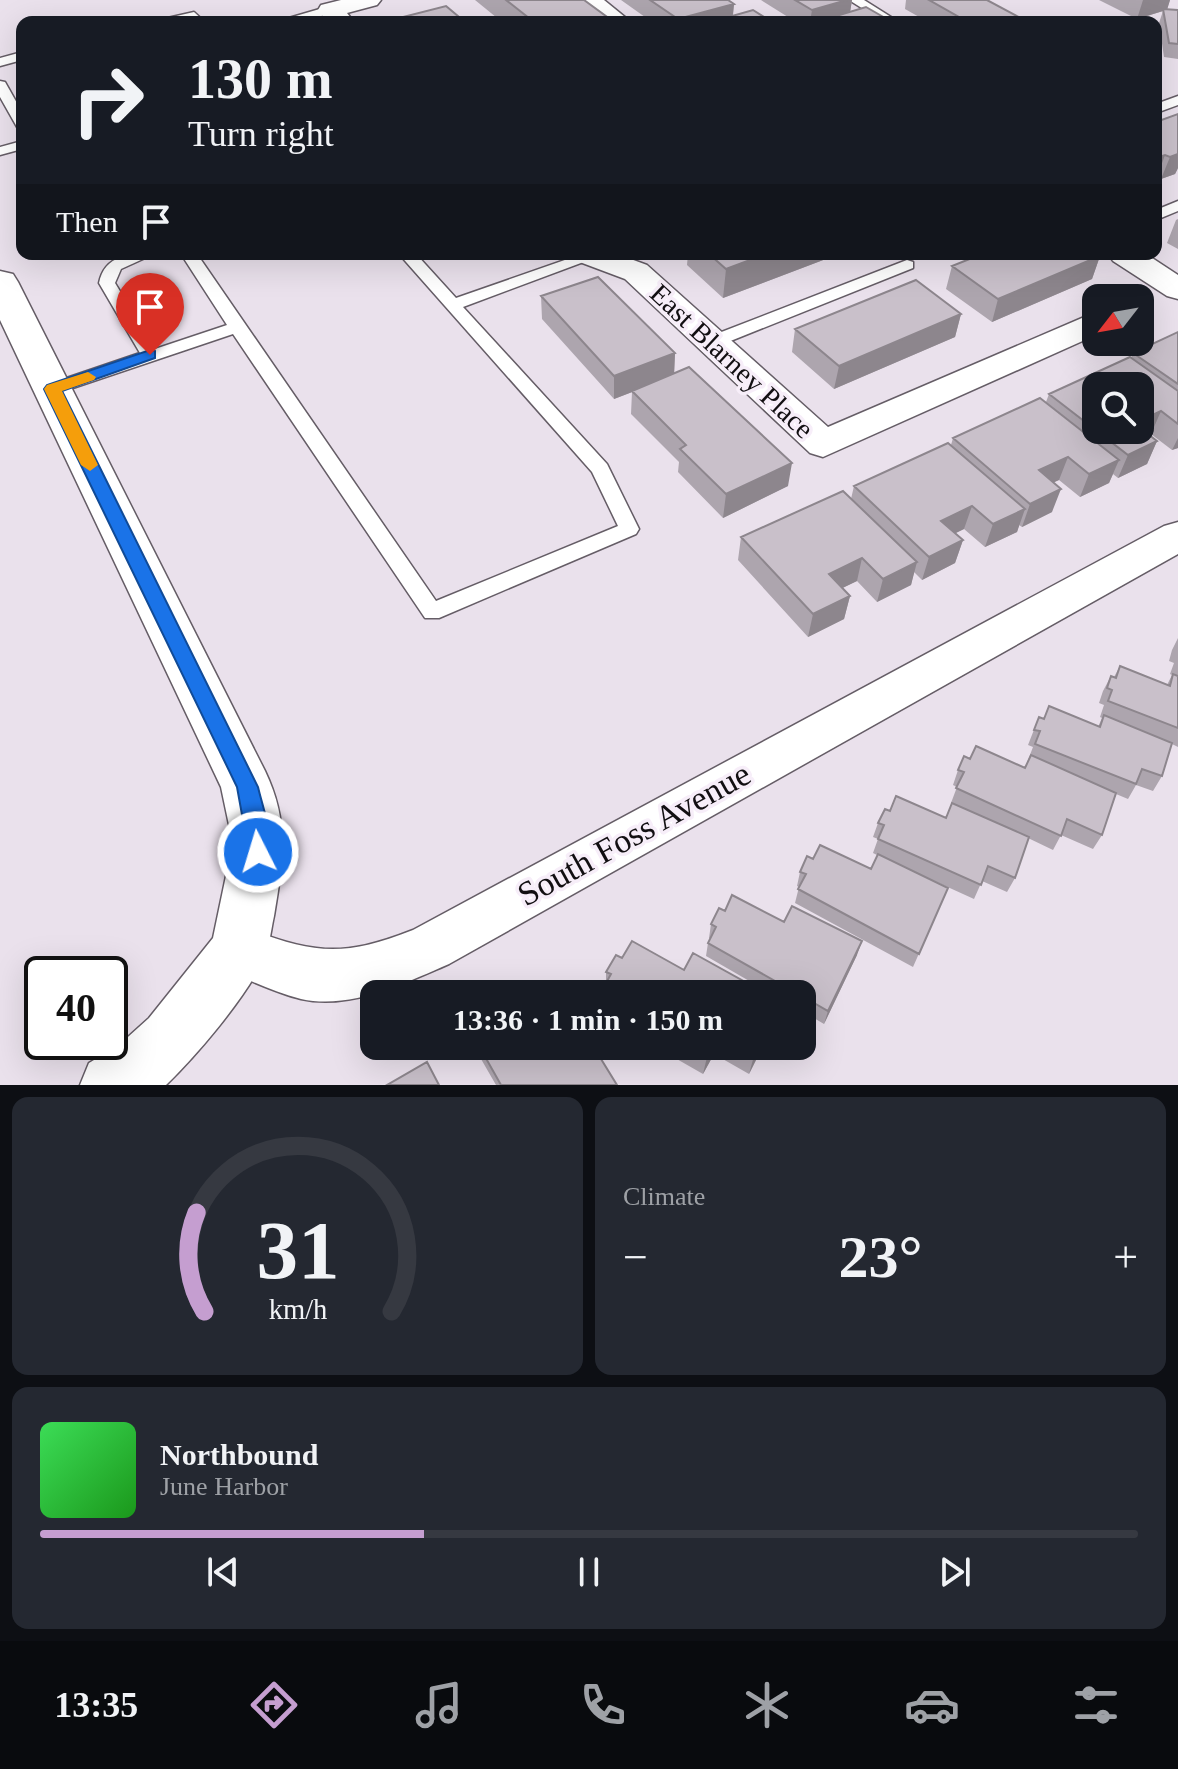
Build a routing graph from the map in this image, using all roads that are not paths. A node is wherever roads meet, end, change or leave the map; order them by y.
1 (369, 0) edge
2 (589, 0) edge
3 (855, 0) edge
4 (336, 16) edge
5 (611, 16) edge
6 (883, 16) edge
7 (0, 85) edge
8 (16, 113) edge
9 (127, 260) edge
10 (193, 260) edge
11 (412, 260) edge
12 (578, 260) edge
13 (605, 260) edge
14 (1133, 260) edge
15 (907, 265) dead end
16 (0, 282) edge
17 (1176, 288) edge
18 (1154, 297) edge
19 (452, 305) junction
20 (237, 327) junction
21 (1082, 328) edge
22 (712, 342) junction
23 (150, 355) junction
24 (52, 389) junction
25 (1178, 536) edge
26 (239, 950) junction
27 (111, 1085) edge

1 - 4 street
2 - 5 street
3 - 6 lane
7 - 8 lane
9 - 23 lane
10 - 20 lane
11 - 19 lane
12 - 19 lane
13 - 22 street, East Blarney Place
14 - 17 street
15 - 22 lane
16 - 24 street
17 - 18 street
19 - 20 lane
20 - 23 lane
21 - 22 street, East Blarney Place
23 - 24 lane
24 - 26 street
25 - 26 street, South Foss Avenue
26 - 27 street

